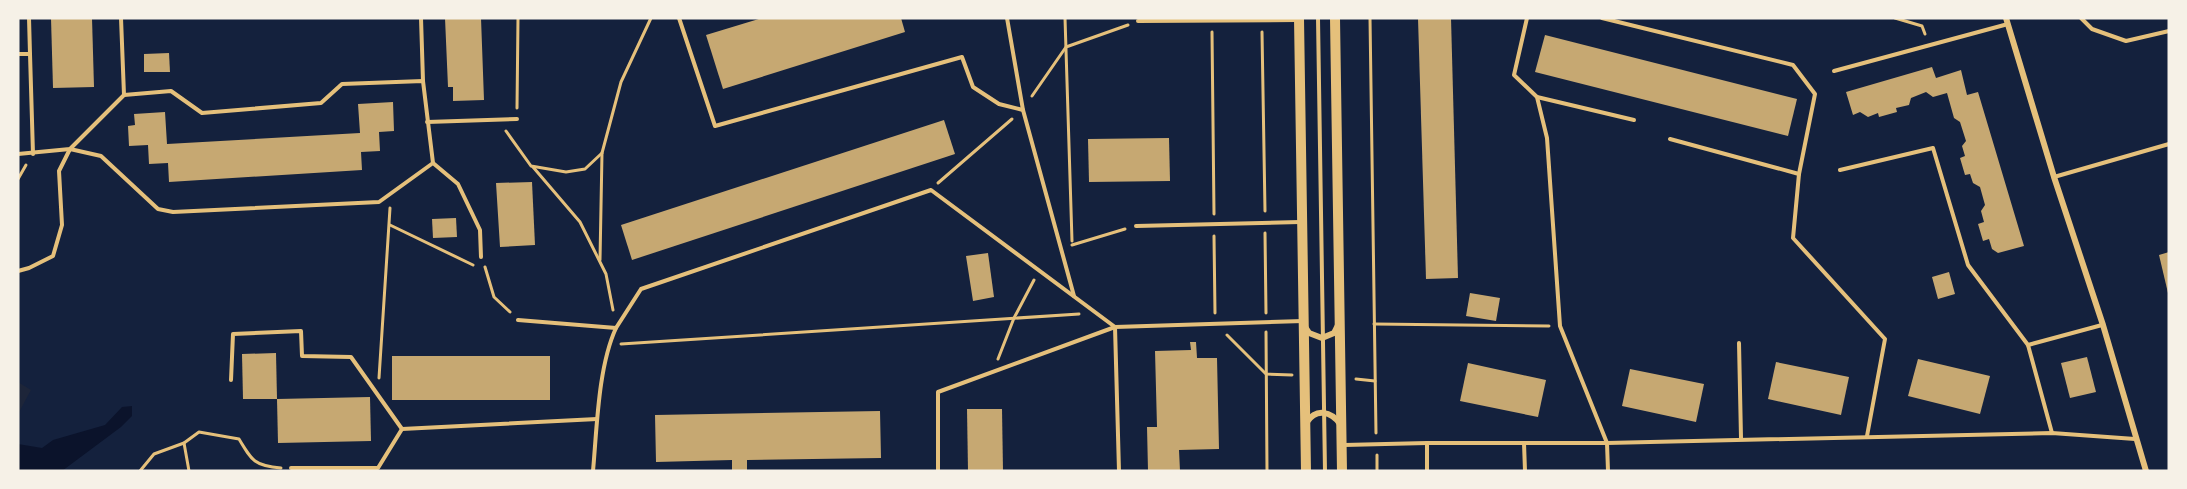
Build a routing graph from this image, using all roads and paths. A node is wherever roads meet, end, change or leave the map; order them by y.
1 (29, 18) edge
2 (122, 18) edge
3 (422, 18) edge
4 (518, 18) edge
5 (651, 18) edge
6 (679, 18) edge
7 (1007, 18) edge
8 (1065, 18) edge
9 (1318, 18) edge
10 (1335, 18) edge
11 (1370, 18) edge
12 (1527, 18) edge
13 (1602, 18) edge
14 (1895, 18) edge
15 (2081, 18) edge
16 (1299, 19) edge
17 (1138, 21) dead end
18 (1262, 21) junction
19 (2007, 21) edge
20 (2169, 31) edge
21 (1929, 46) junction
22 (18, 54) edge
23 (30, 54) junction
24 (1834, 71) dead end
25 (423, 81) junction
26 (124, 95) junction
27 (1537, 97) junction
28 (1023, 110) junction
29 (517, 119) joint
30 (498, 120) junction
31 (1634, 120) dead end
32 (427, 122) junction
33 (1670, 139) dead end
34 (2169, 144) edge
35 (70, 149) junction
36 (602, 153) junction
37 (18, 154) edge
38 (33, 154) junction
39 (433, 163) junction
40 (531, 166) junction
41 (1840, 170) dead end
42 (1799, 174) junction
43 (2054, 177) junction
44 (392, 194) junction
45 (1302, 222) junction
46 (1265, 223) junction
47 (389, 225) junction
48 (1136, 226) joint
49 (1072, 245) junction
50 (1072, 255) dead end
51 (482, 257) joint
52 (600, 262) junction
53 (1039, 270) junction
54 (18, 271) edge
55 (486, 271) junction
56 (1074, 296) junction
57 (1095, 312) junction
58 (1014, 318) junction
59 (518, 320) joint
60 (1339, 320) junction
61 (1266, 321) junction
62 (1304, 321) junction
63 (1374, 324) junction
64 (2103, 325) junction
65 (1560, 326) junction
66 (1115, 327) junction
67 (616, 328) junction
68 (1323, 338) junction
69 (1739, 343) dead end
70 (608, 345) junction
71 (2028, 345) junction
72 (993, 372) junction
73 (1356, 379) dead end
74 (231, 380) dead end
75 (1375, 381) junction
76 (378, 395) junction
77 (1324, 413) junction
78 (597, 419) junction
79 (402, 429) junction
80 (1341, 430) junction
81 (1305, 431) junction
82 (2052, 433) junction
83 (1868, 436) junction
84 (1741, 438) junction
85 (2135, 439) junction
86 (1427, 442) junction
87 (184, 443) junction
88 (1524, 443) junction
89 (1607, 443) junction
90 (1341, 445) junction
91 (1377, 445) junction
92 (291, 468) joint
93 (140, 471) edge
94 (189, 471) edge
95 (593, 471) edge
96 (938, 471) edge
97 (1119, 471) edge
98 (1267, 471) edge
99 (1306, 471) edge
100 (1325, 471) edge
101 (1342, 471) edge
102 (1377, 471) edge
103 (1427, 471) edge
104 (1525, 471) edge
105 (1608, 471) edge
106 (2146, 471) edge

1 - 23 lane
2 - 26 lane
3 - 25 lane
4 - 29 path
5 - 36 path
6 - 28 lane
7 - 28 lane
8 - 49 path
9 - 68 lane
10 - 60 main road
11 - 63 path
12 - 27 lane
13 - 42 lane
14 - 21 path
15 - 20 lane
16 - 18 lane
16 - 45 main road
17 - 18 lane
18 - 46 path
19 - 21 lane
19 - 43 street
21 - 24 lane
22 - 23 lane
23 - 38 lane
25 - 26 lane
25 - 32 lane
26 - 35 lane
27 - 31 lane
27 - 65 lane
28 - 56 lane
29 - 30 lane
30 - 32 lane
30 - 40 path
32 - 39 lane
33 - 42 lane
34 - 43 lane
35 - 38 lane
35 - 44 lane
35 - 54 lane
36 - 40 path
36 - 52 path
37 - 38 lane
39 - 44 lane
39 - 51 lane
40 - 52 path
41 - 71 lane
42 - 83 lane
43 - 64 street
44 - 47 path
45 - 46 lane
45 - 62 main road
46 - 48 lane
46 - 61 path
47 - 55 path
47 - 76 path
48 - 49 path
49 - 50 path
51 - 55 path
52 - 67 path
53 - 56 lane
53 - 58 path
53 - 67 lane
55 - 59 path
56 - 57 lane
57 - 58 path
57 - 66 lane
58 - 70 path
58 - 72 path
59 - 67 lane
60 - 68 street
60 - 80 main road
61 - 62 lane
61 - 66 lane
61 - 98 path
62 - 68 street
62 - 81 main road
63 - 65 path
63 - 75 path
64 - 71 lane
64 - 85 street
65 - 89 lane
66 - 72 lane
66 - 97 lane
67 - 70 lane
68 - 77 lane
69 - 84 lane
70 - 78 lane
71 - 82 lane
72 - 96 lane
73 - 75 path
74 - 76 lane
75 - 91 path
76 - 79 lane
77 - 80 street
77 - 81 street
77 - 100 lane
78 - 79 lane
78 - 95 lane
79 - 92 lane
80 - 90 main road
81 - 99 main road
82 - 83 lane
82 - 85 lane
83 - 84 lane
84 - 89 lane
85 - 106 street
86 - 88 lane
86 - 91 lane
86 - 103 lane
87 - 92 path
87 - 93 path
87 - 94 path
88 - 89 lane
88 - 104 lane
89 - 105 lane
90 - 91 lane
90 - 101 main road
91 - 102 path

